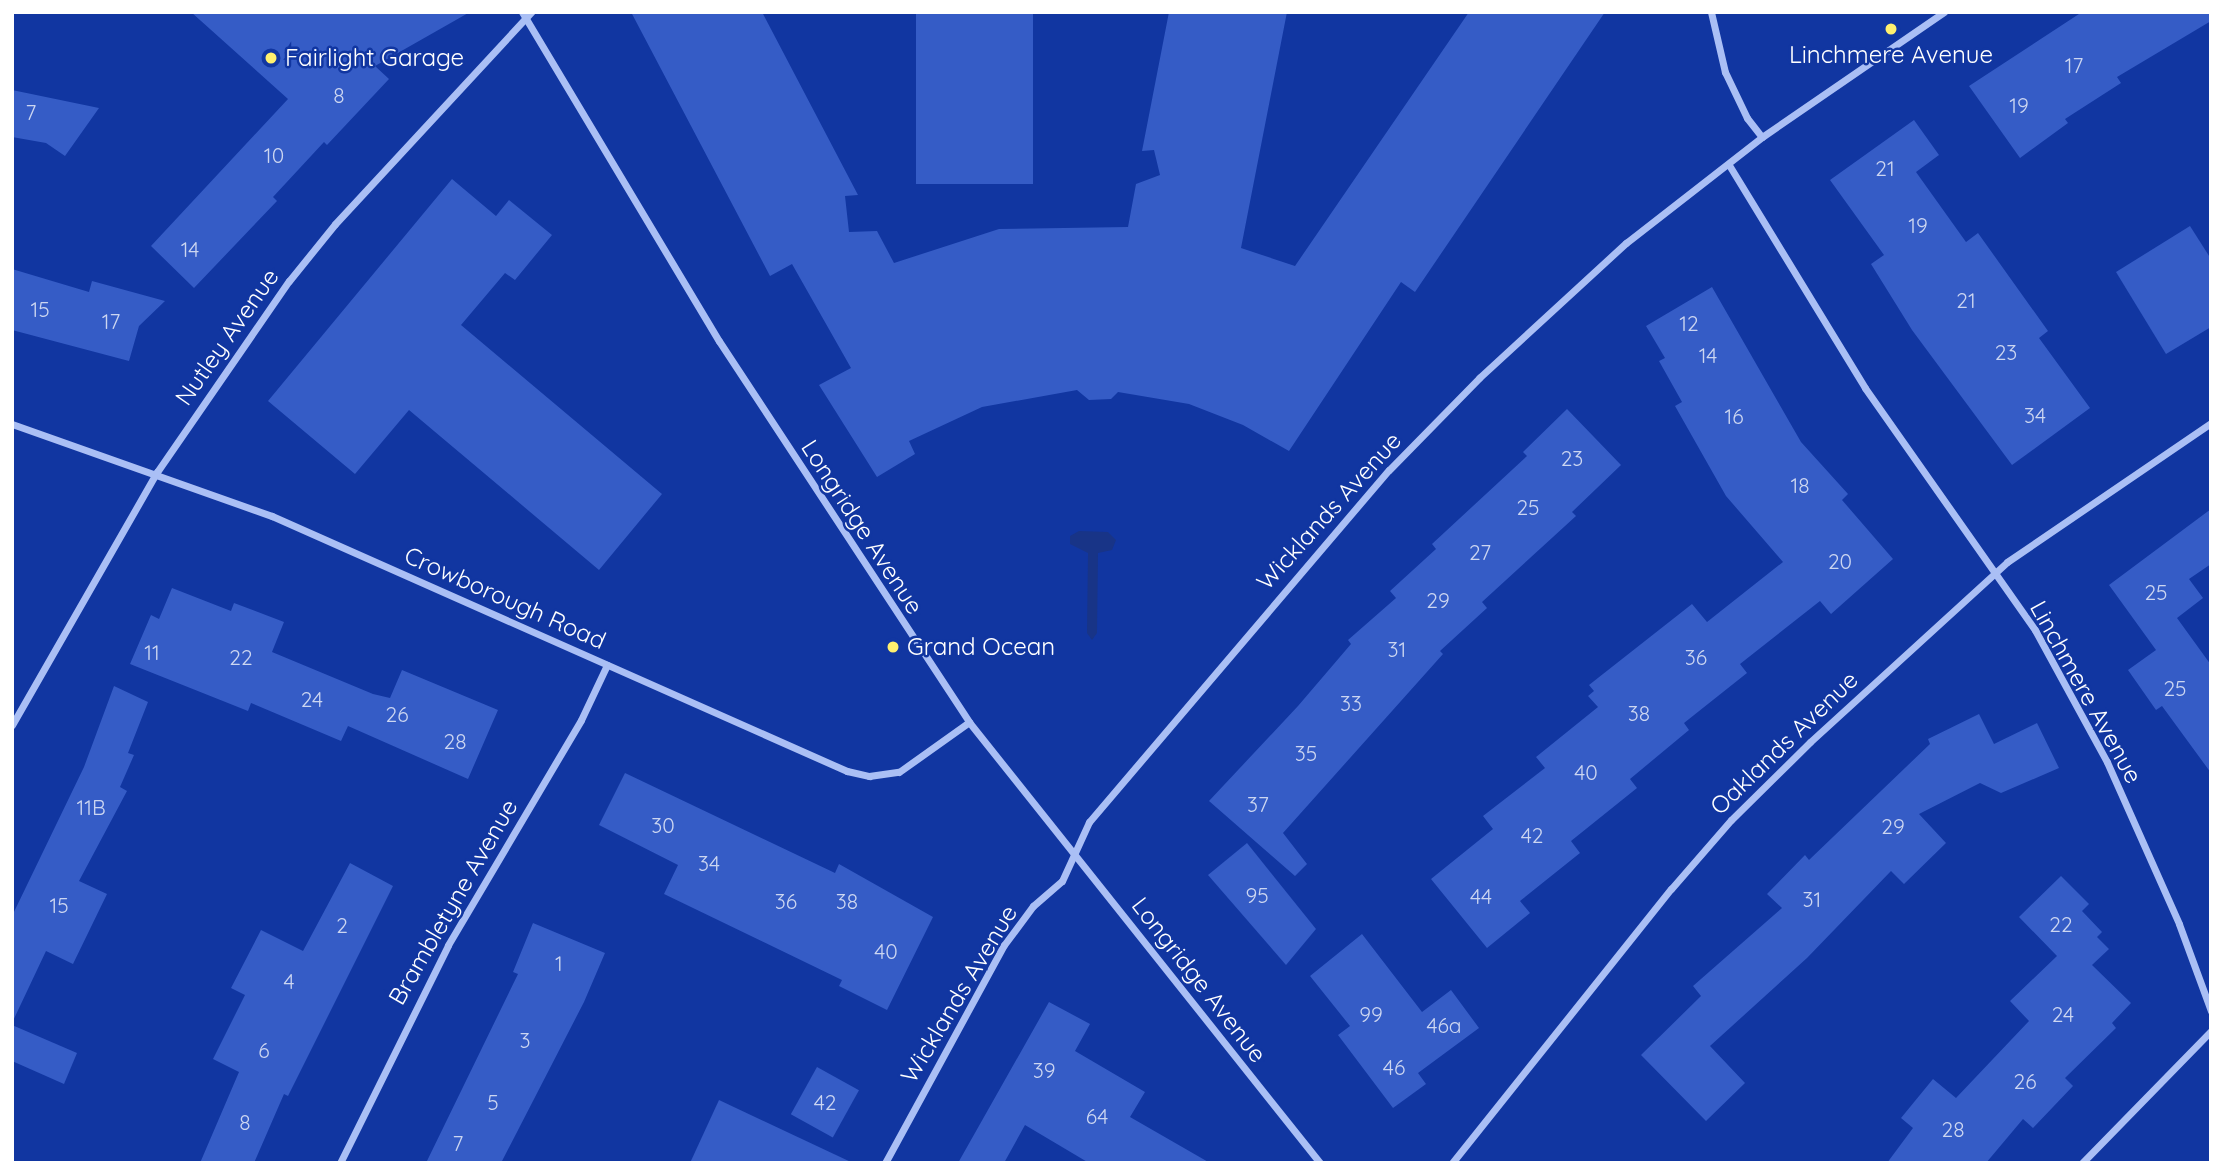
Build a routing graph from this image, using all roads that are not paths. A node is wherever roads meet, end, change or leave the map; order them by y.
1 (1710, 12) edge
2 (1944, 12) edge
3 (526, 14) edge
4 (1762, 137) junction
5 (1729, 165) junction
6 (2211, 423) edge
7 (12, 424) edge
8 (157, 472) junction
9 (1994, 575) junction
10 (607, 666) junction
11 (969, 722) junction
12 (12, 725) edge
13 (1076, 855) junction
14 (2211, 1011) edge
15 (2211, 1031) edge
16 (340, 1163) edge
17 (885, 1163) edge
18 (1320, 1163) edge
19 (1452, 1163) edge
20 (2082, 1163) edge

1 - 4 street
2 - 4 street, Wicklands Avenue
3 - 8 street, Nutley Avenue
3 - 11 street, Longridge Avenue
4 - 5 street, Wicklands Avenue
5 - 9 street, Linchmere Avenue
5 - 13 street, Wicklands Avenue
6 - 9 street, Oaklands Avenue
7 - 8 street, Crowborough Road
8 - 10 street, Crowborough Road
8 - 12 street, Nutley Avenue
9 - 14 street, Linchmere Avenue
9 - 19 street, Oaklands Avenue
10 - 11 street, Crowborough Road
10 - 16 street, Brambletyne Avenue
11 - 13 street, Longridge Avenue
13 - 17 street, Wicklands Avenue
13 - 18 street, Longridge Avenue
15 - 20 street

